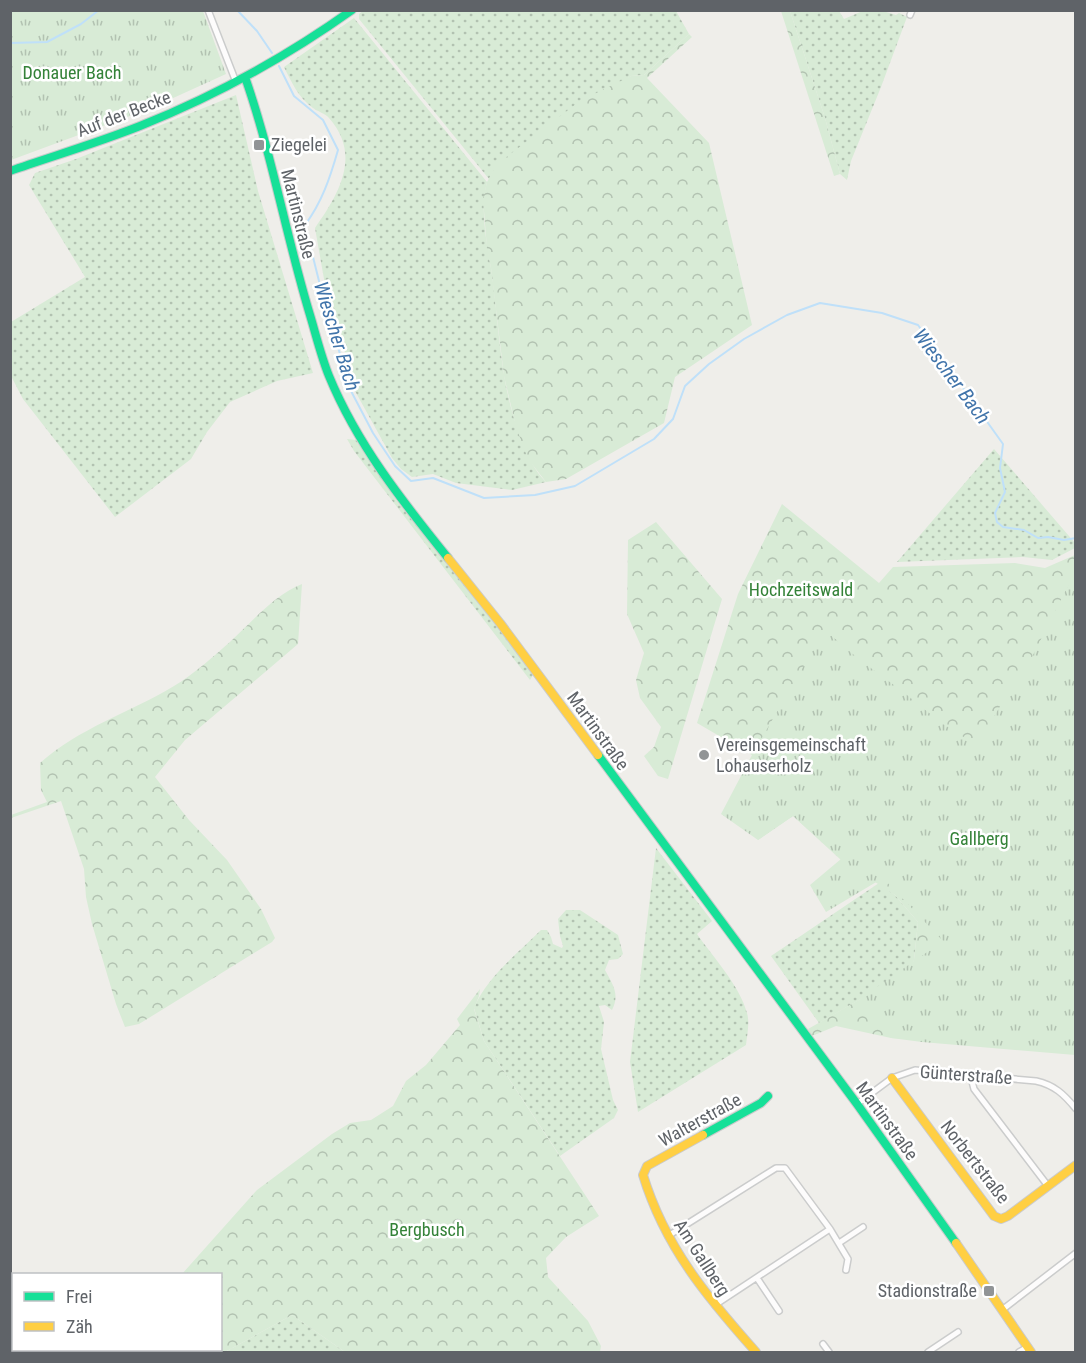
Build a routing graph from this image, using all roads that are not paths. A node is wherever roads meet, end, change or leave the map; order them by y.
1 (208, 10) edge
2 (352, 10) edge
3 (245, 77) junction
4 (236, 82) junction
5 (10, 171) edge
6 (970, 1074) junction
7 (892, 1078) junction
8 (768, 1096) dead end
9 (857, 1104) junction
10 (1076, 1109) edge
11 (1076, 1165) edge
12 (645, 1168) joint
13 (1048, 1186) junction
14 (863, 1227) dead end
15 (830, 1229) junction
16 (668, 1236) junction
17 (839, 1243) junction
18 (1076, 1253) edge
19 (846, 1270) dead end
20 (757, 1278) junction
21 (715, 1305) junction
22 (1002, 1310) junction
23 (779, 1311) dead end
24 (958, 1332) dead end
25 (823, 1344) dead end
26 (1029, 1350) edge
27 (756, 1353) edge
28 (829, 1353) edge
29 (928, 1353) edge
30 (1019, 1353) edge

1 - 4 street
2 - 3 street, Auf der Becke
3 - 4 street, Auf der Becke
3 - 9 street, Martinstraße
4 - 5 street, Auf der Becke
6 - 7 street, Günterstraße
6 - 10 street, Günterstraße
6 - 13 street
7 - 9 street, Günterstraße
7 - 13 street, Norbertstraße
8 - 12 street, Walterstraße
9 - 22 street, Martinstraße
11 - 13 street, Norbertstraße
12 - 16 street, Am Gallberg
14 - 17 street
15 - 16 street
15 - 17 street
15 - 20 street
16 - 21 street, Am Gallberg
17 - 19 street
18 - 22 street
20 - 21 street
20 - 23 street
21 - 27 street, Am Gallberg
22 - 26 street, Martinstraße
24 - 29 street
25 - 28 street
26 - 30 street

